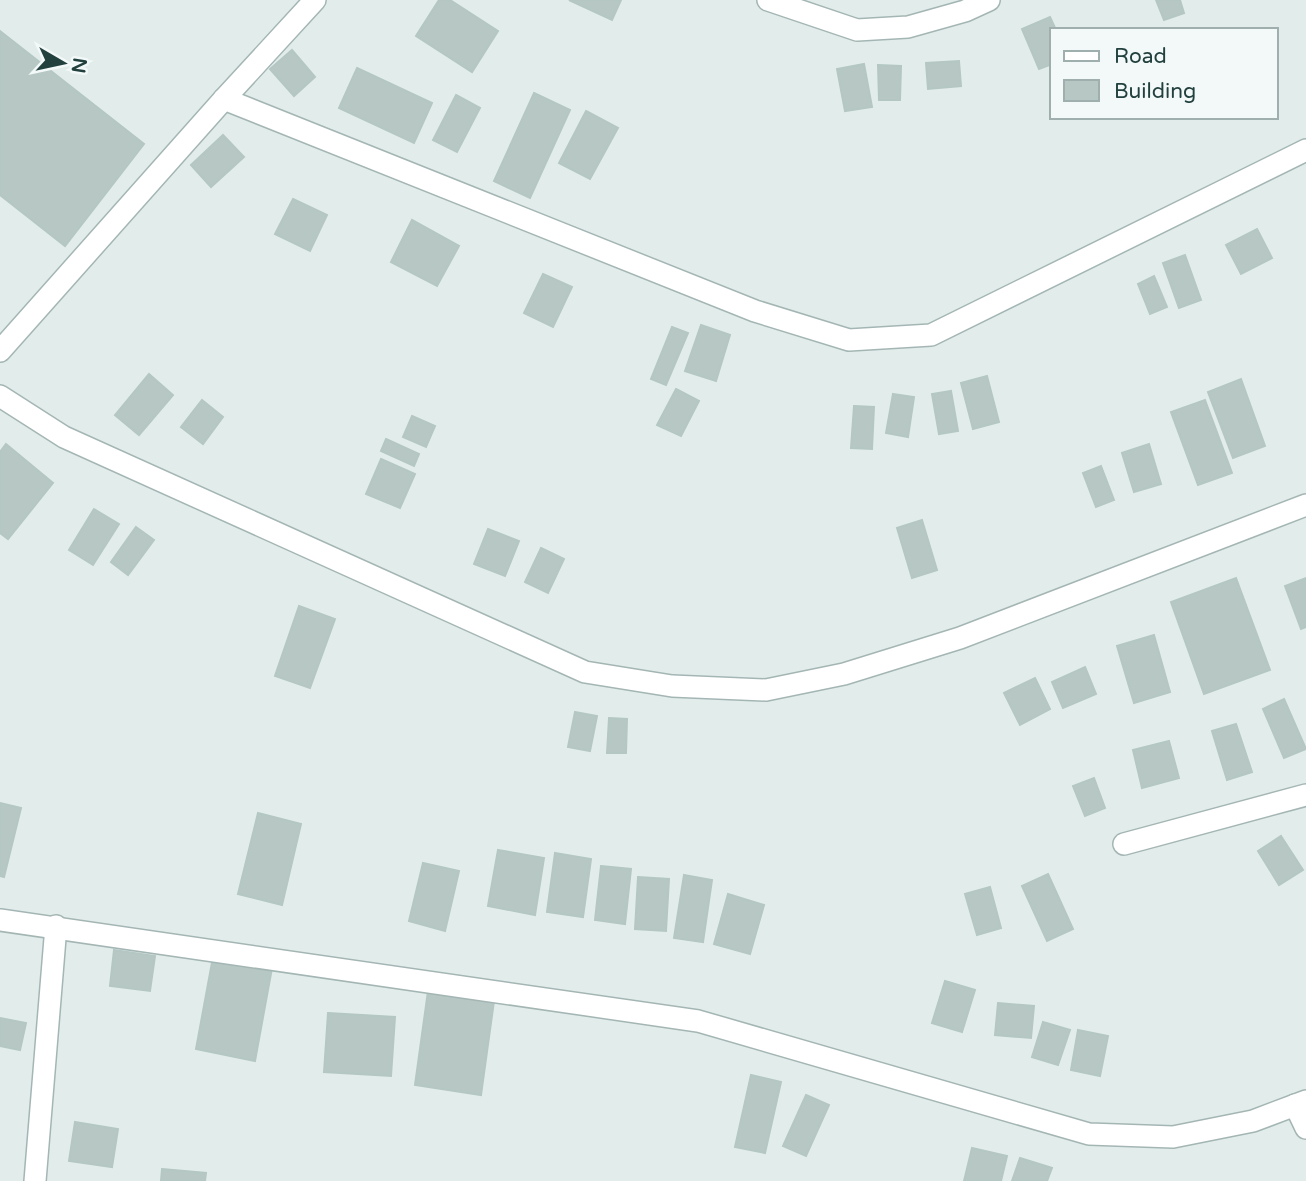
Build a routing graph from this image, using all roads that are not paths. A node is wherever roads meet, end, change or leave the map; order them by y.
1 (315, 0) edge
2 (768, 0) edge
3 (989, 0) edge
4 (799, 5) edge
5 (224, 99) junction
6 (1306, 150) edge
7 (0, 351) edge
8 (0, 396) edge
9 (1306, 505) edge
10 (1306, 795) edge
11 (1124, 844) dead end
12 (0, 920) edge
13 (56, 926) junction
14 (1300, 1103) edge
15 (1306, 1128) edge
16 (35, 1181) edge

1 - 5 street
2 - 4 street
3 - 4 street
5 - 6 street
5 - 7 street
8 - 9 street
10 - 11 street
12 - 13 street
13 - 14 street
13 - 16 street
14 - 15 street

